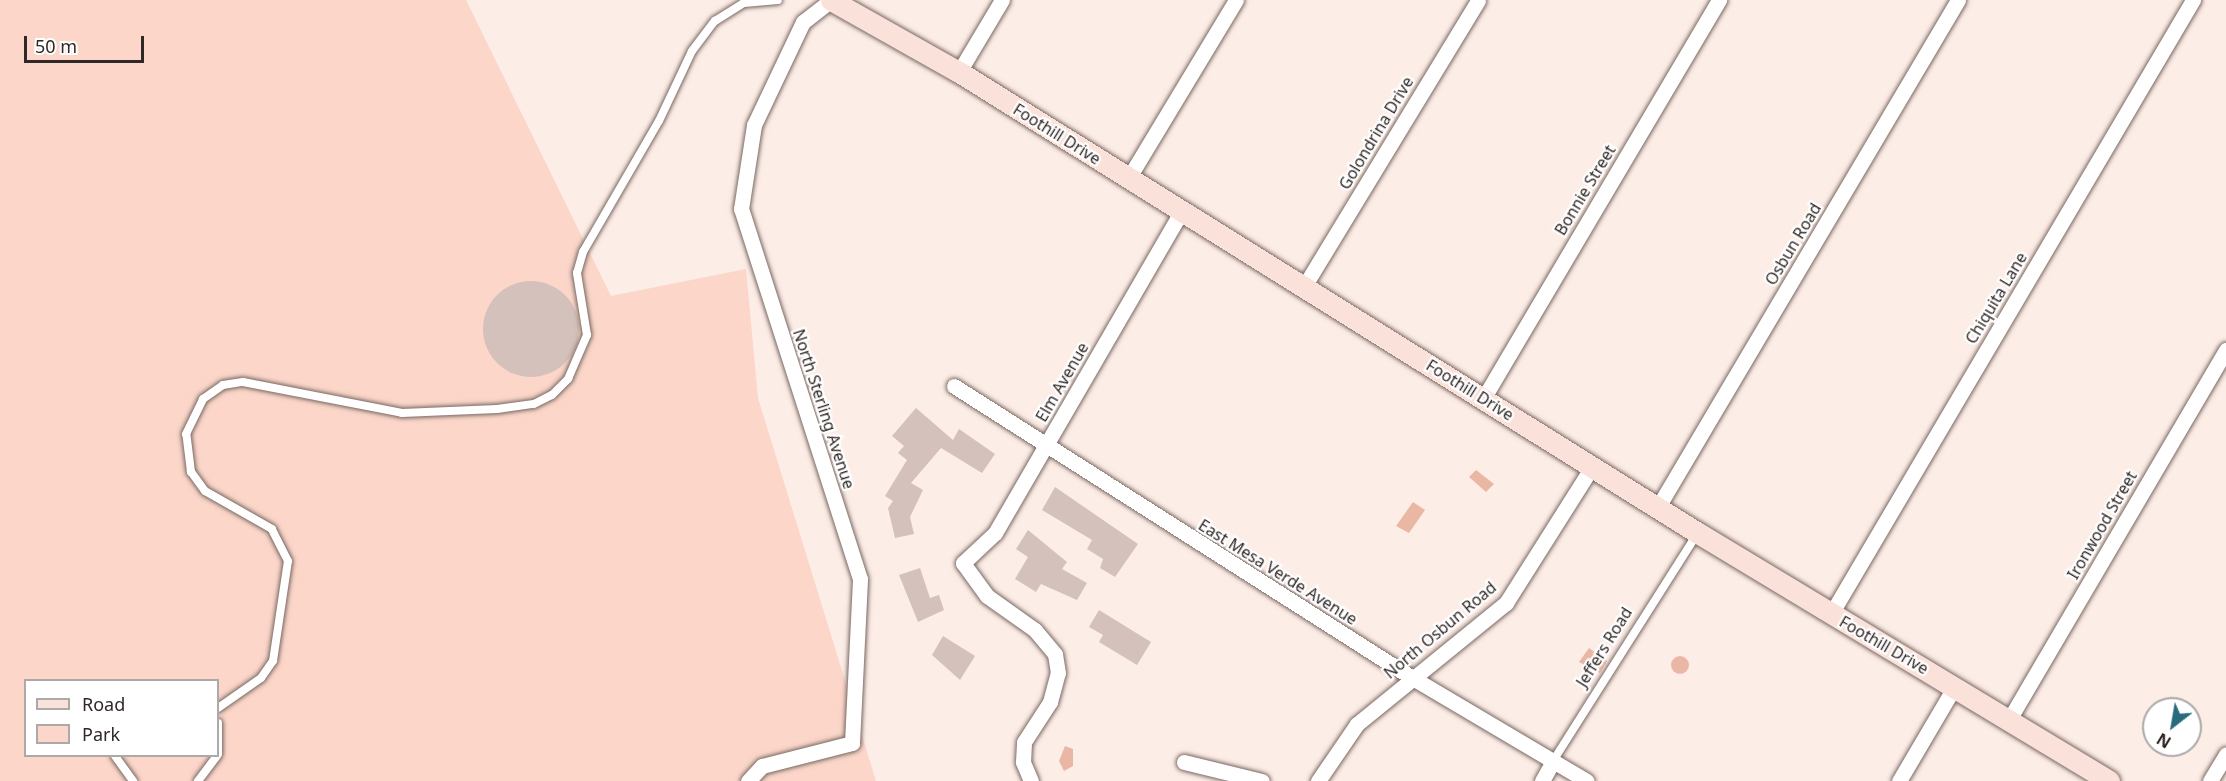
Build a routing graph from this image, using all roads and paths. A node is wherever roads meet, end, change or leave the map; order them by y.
1 (778, 0) edge
2 (831, 0) edge
3 (1002, 0) edge
4 (1236, 0) edge
5 (1478, 0) edge
6 (1719, 0) edge
7 (1958, 0) edge
8 (2193, 0) edge
9 (959, 72) junction
10 (1128, 179) junction
11 (1182, 212) junction
12 (1305, 285) junction
13 (2226, 350) edge
14 (954, 386) dead end
15 (1483, 399) junction
16 (1044, 447) junction
17 (1592, 467) junction
18 (1658, 507) junction
19 (1698, 533) junction
20 (1831, 614) junction
21 (1411, 677) junction
22 (1955, 686) junction
23 (219, 707) edge
24 (2010, 718) junction
25 (2226, 754) edge
26 (116, 757) edge
27 (216, 757) edge
28 (1554, 761) junction
29 (1184, 762) dead end
30 (134, 781) edge
31 (198, 781) edge
32 (748, 781) edge
33 (1031, 781) edge
34 (1262, 781) edge
35 (1318, 781) edge
36 (1542, 781) edge
37 (1587, 781) edge
38 (1899, 781) edge
39 (2109, 781) edge
40 (2210, 781) edge

1 - 23 lane
2 - 9 street, Foothill Drive
2 - 32 street, North Sterling Avenue
3 - 9 street
4 - 10 street
5 - 12 street, Golondrina Drive
6 - 15 street, Bonnie Street
7 - 18 street, Osbun Road
8 - 20 street, Chiquita Lane
9 - 10 street, Foothill Drive
10 - 11 street, Foothill Drive
11 - 12 street, Foothill Drive
11 - 16 street, Elm Avenue
12 - 15 street, Foothill Drive
13 - 24 street, Ironwood Street
14 - 16 street, East Mesa Verde Avenue
15 - 17 street, Foothill Drive
16 - 21 street, East Mesa Verde Avenue
16 - 33 street, Elm Avenue
17 - 18 street, Foothill Drive
17 - 21 street, North Osbun Road
18 - 19 street, Foothill Drive
19 - 20 street, Foothill Drive
19 - 28 lane, Jeffers Road
20 - 22 street, Foothill Drive
21 - 28 street, East Mesa Verde Avenue
21 - 35 street, North Osbun Road
22 - 24 street, Foothill Drive
22 - 38 street
24 - 39 street, Foothill Drive
25 - 40 street
26 - 30 lane
27 - 31 lane
28 - 36 street, Jeffers Road
28 - 37 street, East Mesa Verde Avenue
29 - 34 street

